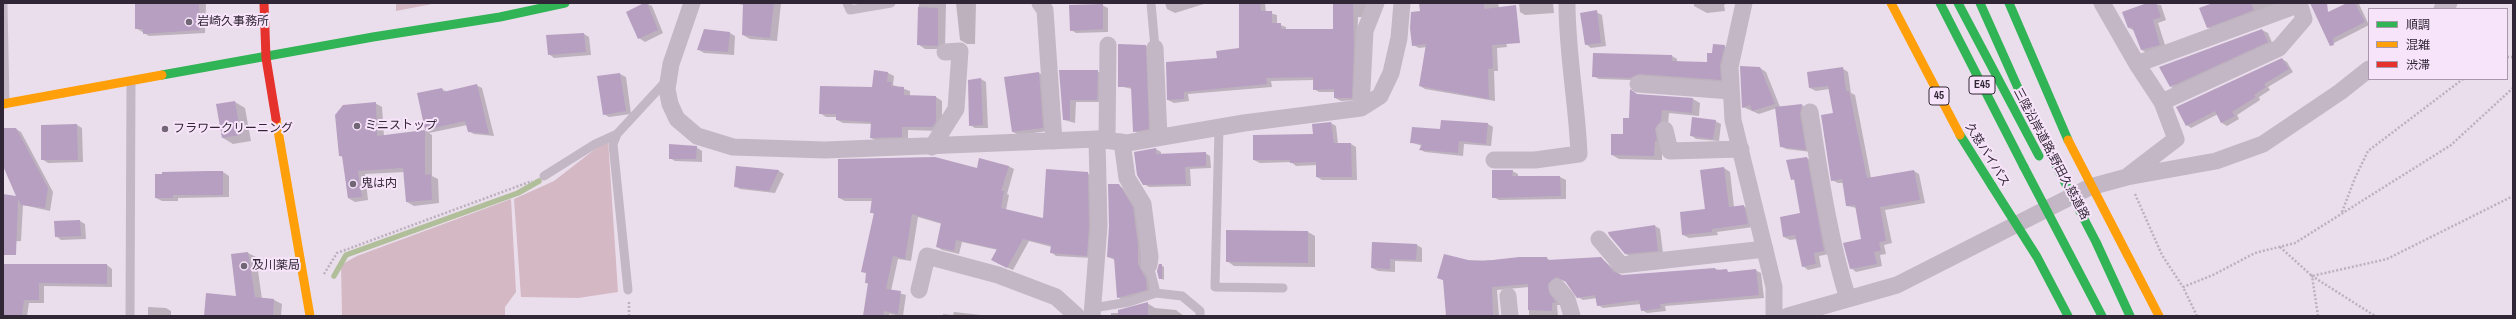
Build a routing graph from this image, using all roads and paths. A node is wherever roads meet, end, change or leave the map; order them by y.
1 (3, 3) edge
2 (264, 3) edge
3 (565, 3) edge
4 (692, 3) edge
5 (847, 3) edge
6 (891, 3) edge
7 (1040, 3) edge
8 (1151, 3) edge
9 (1376, 3) edge
10 (1402, 3) edge
11 (1567, 3) edge
12 (1744, 3) edge
13 (1891, 3) edge
14 (1940, 3) edge
15 (1958, 3) edge
16 (1980, 3) edge
17 (2009, 3) edge
18 (2102, 3) edge
19 (2299, 3) edge
20 (1108, 45) dead end
21 (1155, 48) joint
22 (946, 52) dead end
23 (266, 58) junction
24 (2137, 64) junction
25 (2368, 70) edge
26 (669, 77) junction
27 (2462, 80) edge
28 (131, 82) junction
29 (1638, 84) dead end
30 (2513, 88) edge
31 (1731, 91) junction
32 (2021, 96) dead end
33 (2162, 102) junction
34 (4, 104) edge
35 (1361, 108) junction
36 (1810, 112) dead end
37 (1218, 128) junction
38 (1665, 130) dead end
39 (618, 134) junction
40 (1159, 138) junction
41 (1108, 140) junction
42 (1054, 141) junction
43 (932, 147) junction
44 (2047, 147) dead end
45 (1741, 149) junction
46 (2041, 159) dead end
47 (1494, 160) dead end
48 (544, 176) joint
49 (2127, 177) junction
50 (2057, 191) dead end
51 (2513, 196) edge
52 (2068, 212) dead end
53 (2342, 213) junction
54 (1599, 239) dead end
55 (2280, 247) junction
56 (1765, 249) junction
57 (2037, 257) junction
58 (2093, 260) dead end
59 (1149, 265) joint
60 (2312, 276) junction
61 (320, 279) dead end
62 (1557, 287) dead end
63 (2183, 287) junction
64 (1283, 288) dead end
65 (628, 290) dead end
66 (919, 290) dead end
67 (1156, 293) junction
68 (1508, 296) dead end
69 (1848, 299) junction
70 (1093, 312) edge
71 (130, 316) edge
72 (310, 316) edge
73 (1077, 316) edge
74 (1200, 316) edge
75 (1510, 316) edge
76 (1572, 316) edge
77 (1774, 316) edge
78 (1788, 316) edge
79 (2068, 316) edge
80 (2078, 316) edge
81 (2102, 316) edge
82 (2122, 316) edge
83 (2130, 316) edge
84 (2159, 316) edge
85 (2197, 316) edge
86 (2318, 316) edge
87 (2375, 316) edge

1 - 34 lane
2 - 23 main road
3 - 23 main road
4 - 26 street
5 - 6 lane
7 - 42 street
8 - 21 lane
9 - 35 street
10 - 35 street
11 - 47 street
12 - 31 street
13 - 57 main road, 久慈バイパス / 45, bridge
14 - 81 main road, E45, bridge
15 - 46 main road, 三陸沿岸道路;野田久慈道路 / E45
16 - 32 main road
17 - 84 main road, bridge
18 - 24 street
19 - 24 street
19 - 33 street
20 - 41 street
21 - 40 street
22 - 43 street
23 - 28 main road
23 - 72 main road
24 - 33 street
25 - 49 street
26 - 39 lane
26 - 43 street
27 - 53 path
28 - 34 main road
28 - 71 lane
29 - 31 street
30 - 53 path
31 - 45 street
33 - 49 street
35 - 37 street
36 - 69 street
37 - 40 street
37 - 64 lane
38 - 45 street
39 - 48 lane
39 - 65 lane
40 - 41 street
41 - 42 street
41 - 59 street
41 - 70 street
42 - 43 street
44 - 83 main road, bridge
45 - 56 street
48 - 61 path
49 - 63 path
49 - 69 street
50 - 52 main road, 三陸沿岸道路;野田久慈道路
51 - 60 path
53 - 55 path
54 - 56 street
55 - 60 path
55 - 63 path
56 - 77 street
57 - 79 main road, 久慈バイパス / 45, bridge
57 - 80 main road, bridge
58 - 82 main road
59 - 67 lane
60 - 86 path
60 - 87 path
62 - 76 street
63 - 85 path
66 - 73 street
67 - 70 lane
67 - 74 lane
68 - 75 street
69 - 78 street

